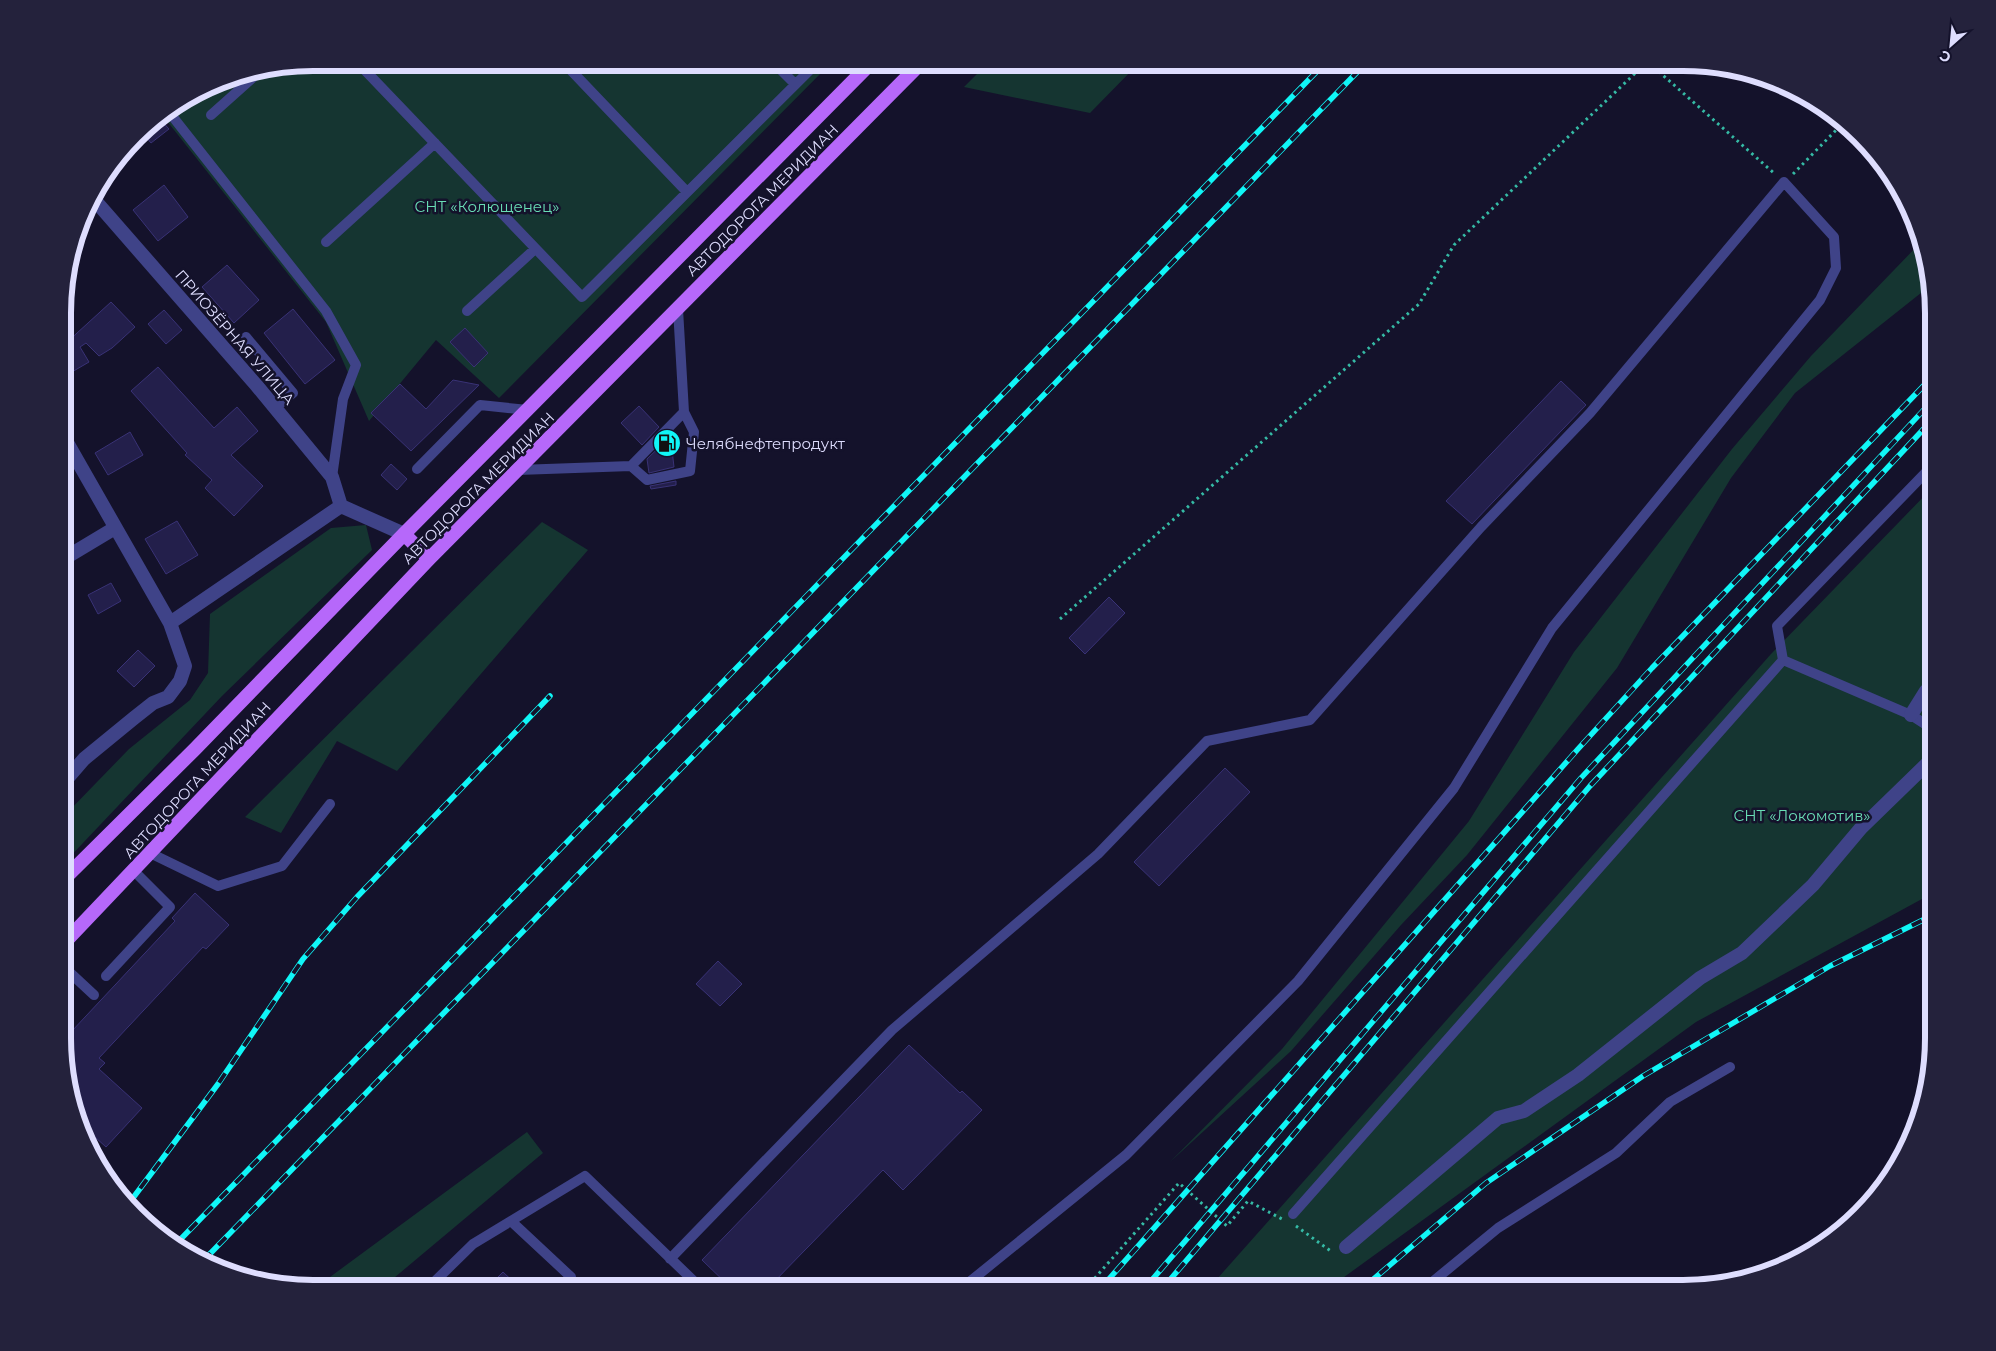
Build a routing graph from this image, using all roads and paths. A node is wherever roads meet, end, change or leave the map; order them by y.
1 (367, 71) edge
2 (573, 71) edge
3 (783, 71) edge
4 (808, 71) edge
5 (863, 71) edge
6 (912, 71) edge
7 (1638, 71) edge
8 (1658, 71) edge
9 (253, 78) edge
10 (795, 84) junction
11 (211, 115) dead end
12 (173, 116) edge
13 (1838, 128) edge
14 (435, 143) junction
15 (1784, 182) junction
16 (687, 192) junction
17 (98, 203) edge
18 (326, 242) dead end
19 (535, 249) junction
20 (678, 308) junction
21 (467, 311) dead end
22 (246, 337) dead end
23 (275, 408) junction
24 (528, 410) junction
25 (684, 412) junction
26 (71, 451) edge
27 (631, 466) junction
28 (417, 469) dead end
29 (518, 470) junction
30 (1925, 473) edge
31 (332, 477) junction
32 (341, 506) junction
33 (115, 528) junction
34 (404, 534) junction
35 (71, 554) edge
36 (430, 559) junction
37 (1060, 619) dead end
38 (170, 623) junction
39 (1783, 660) junction
40 (1925, 693) edge
41 (1911, 715) junction
42 (1925, 724) edge
43 (1925, 766) edge
44 (71, 774) edge
45 (330, 804) dead end
46 (150, 853) junction
47 (134, 870) junction
48 (71, 872) edge
49 (71, 936) edge
50 (71, 974) edge
51 (106, 976) dead end
52 (94, 995) dead end
53 (1730, 1067) dead end
54 (1293, 1214) dead end
55 (512, 1222) junction
56 (1346, 1247) joint
57 (670, 1259) junction
58 (436, 1280) edge
59 (568, 1280) edge
60 (692, 1280) edge
61 (972, 1280) edge
62 (1093, 1280) edge
63 (1436, 1280) edge

1 - 14 lane
2 - 16 lane
3 - 10 lane
4 - 10 lane
5 - 24 main road, АВТОДОРОГА МЕРИДИАН
6 - 20 main road, АВТОДОРОГА МЕРИДИАН
7 - 37 path
8 - 15 path
9 - 11 lane
10 - 16 lane
12 - 31 lane
13 - 15 path
14 - 18 lane
14 - 19 lane
15 - 57 lane
15 - 61 lane
16 - 19 lane
17 - 23 street, ПРИОЗЁРНАЯ УЛИЦА
19 - 21 lane
20 - 25 lane
20 - 29 main road, АВТОДОРОГА МЕРИДИАН
22 - 23 lane
23 - 31 street, ПРИОЗЁРНАЯ УЛИЦА
24 - 28 lane
24 - 34 main road, АВТОДОРОГА МЕРИДИАН
25 - 27 lane
25 - 27 lane
26 - 33 street
27 - 29 lane
29 - 36 main road, АВТОДОРОГА МЕРИДИАН
30 - 39 lane
31 - 32 street, ПРИОЗЁРНАЯ УЛИЦА
32 - 34 street
32 - 38 street
33 - 35 street
33 - 38 street
34 - 36 main road
34 - 48 main road, АВТОДОРОГА МЕРИДИАН
36 - 46 main road, АВТОДОРОГА МЕРИДИАН
38 - 44 street
39 - 41 lane
39 - 54 lane
40 - 41 street
41 - 42 lane
43 - 56 street
45 - 46 lane
46 - 47 main road, АВТОДОРОГА МЕРИДИАН
47 - 49 main road, АВТОДОРОГА МЕРИДИАН
47 - 51 lane
50 - 52 lane
53 - 63 lane
55 - 57 lane
55 - 58 lane
55 - 59 lane
56 - 62 path
57 - 60 lane

